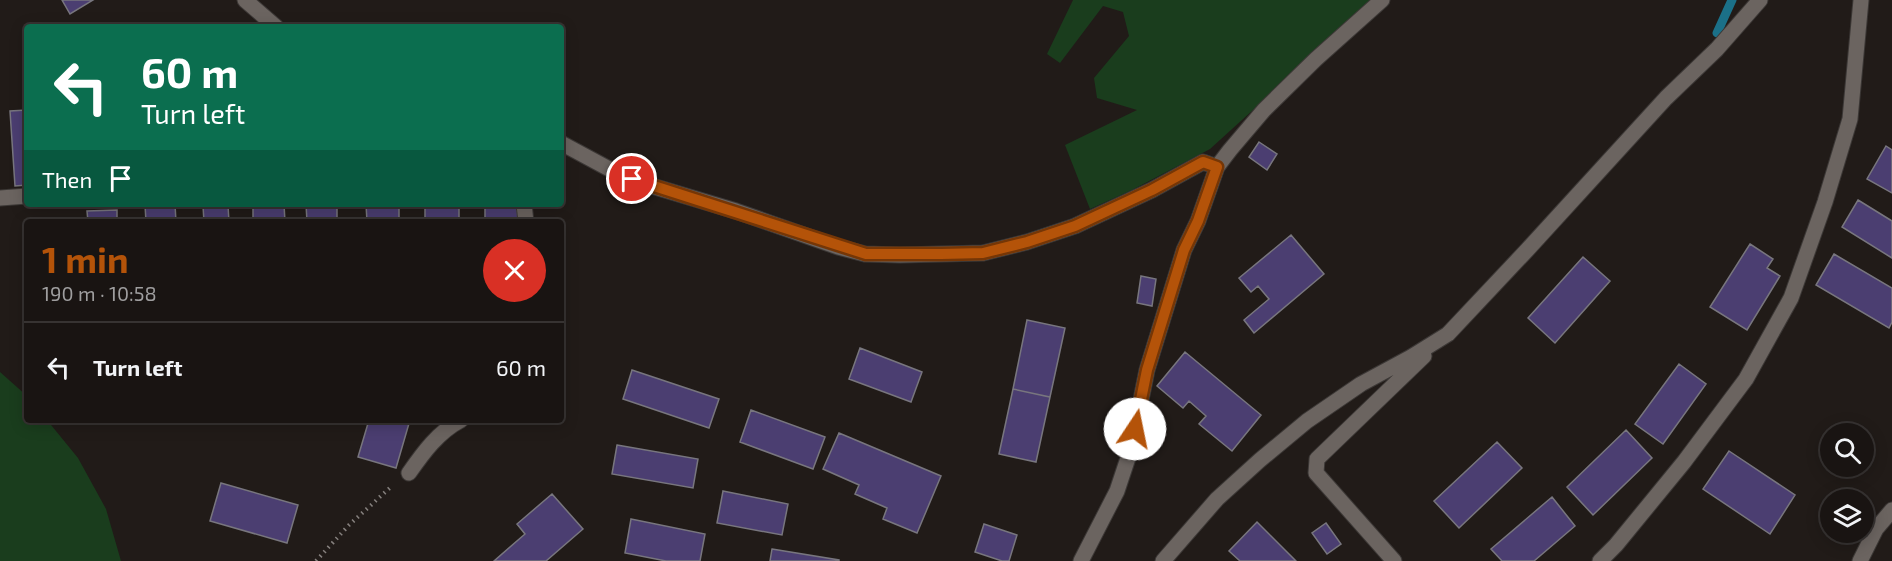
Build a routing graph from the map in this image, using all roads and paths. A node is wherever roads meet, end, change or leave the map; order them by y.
1 (245, 0) edge
2 (1382, 0) edge
3 (1760, 0) edge
4 (1861, 0) edge
5 (273, 24) edge
6 (564, 145) edge
7 (1217, 167) junction
8 (24, 196) edge
9 (0, 198) edge
10 (1448, 334) junction
11 (455, 423) edge
12 (409, 473) joint
13 (1892, 510) edge
14 (316, 561) edge
15 (1081, 561) edge
16 (1163, 561) edge
17 (1394, 561) edge
18 (1600, 561) edge
19 (1860, 561) edge

1 - 5 street
2 - 7 street
3 - 10 street
4 - 18 street
6 - 7 street
7 - 15 street
8 - 9 street
10 - 16 street
10 - 17 street
11 - 12 street
12 - 14 path
13 - 19 street

